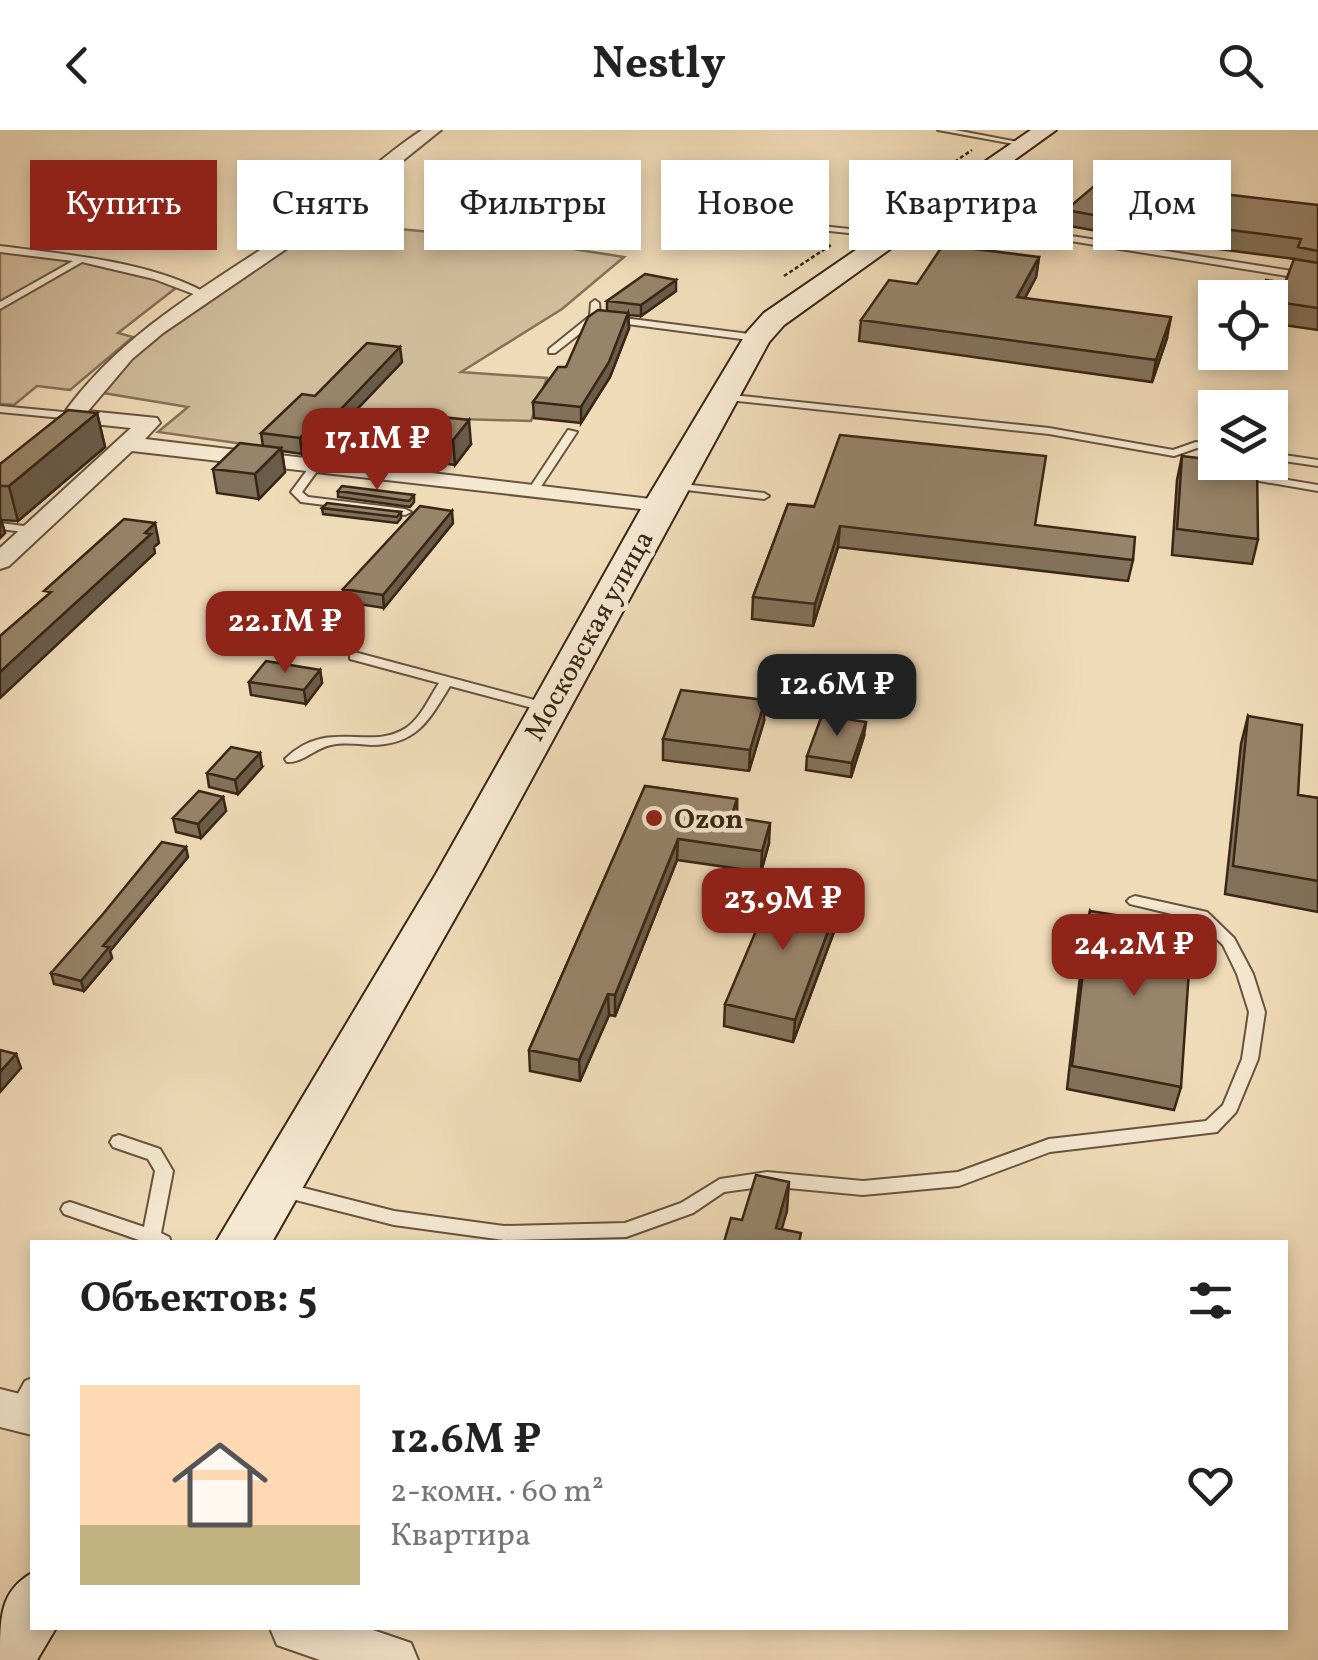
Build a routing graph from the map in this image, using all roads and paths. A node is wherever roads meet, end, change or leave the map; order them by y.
1 (433, 130) edge
2 (942, 130) edge
3 (1035, 137) edge
4 (990, 138) junction
5 (957, 160) edge
6 (1003, 160) edge
7 (849, 233) edge
8 (1073, 239) edge
9 (0, 249) edge
10 (875, 250) edge
11 (82, 259) junction
12 (784, 276) dead end
13 (1318, 278) edge
14 (207, 296) junction
15 (595, 303) dead end
16 (0, 306) edge
17 (595, 317) junction
18 (757, 338) junction
19 (552, 351) dead end
20 (722, 398) junction
21 (0, 409) edge
22 (72, 416) junction
23 (572, 432) dead end
24 (412, 442) edge
25 (130, 444) junction
26 (1198, 445) edge
27 (1174, 454) junction
28 (1191, 459) edge
29 (1288, 459) edge
30 (1318, 464) edge
31 (315, 467) junction
32 (384, 475) junction
33 (1277, 480) edge
34 (1318, 488) edge
35 (532, 492) junction
36 (665, 496) junction
37 (764, 496) dead end
38 (404, 512) edge
39 (0, 526) edge
40 (32, 530) junction
41 (0, 561) edge
42 (354, 656) dead end
43 (447, 680) junction
44 (548, 708) junction
45 (292, 760) dead end
46 (1136, 901) dead end
47 (120, 1142) dead end
48 (276, 1188) junction
49 (70, 1209) dead end
50 (120, 1235) edge
51 (157, 1240) edge
52 (245, 1240) edge
53 (30, 1609) edge
54 (300, 1630) edge
55 (0, 1660) edge
56 (393, 1660) edge

1 - 14 street
2 - 4 lane
3 - 4 lane
3 - 6 main road, Московская улица
4 - 5 path
7 - 12 path
8 - 13 lane
9 - 11 lane
10 - 18 main road, Московская улица
11 - 14 lane
11 - 16 lane
14 - 22 street
15 - 17 lane
17 - 18 lane
17 - 19 lane
18 - 20 main road, Московская улица
20 - 27 lane
20 - 36 main road, Московская улица
21 - 22 lane
22 - 25 street
23 - 35 lane
24 - 32 lane
25 - 31 street
25 - 40 street
26 - 27 lane
27 - 28 lane
29 - 30 lane
31 - 32 street
31 - 38 lane
32 - 35 street
33 - 34 lane
35 - 36 street
36 - 37 lane
36 - 44 main road, Московская улица
39 - 40 lane
40 - 41 street
42 - 43 lane
43 - 44 lane
43 - 45 lane
44 - 48 main road, Московская улица
46 - 48 lane
47 - 51 lane
48 - 52 main road, Московская улица
49 - 50 lane
50 - 51 lane
53 - 55 main road
54 - 56 street

